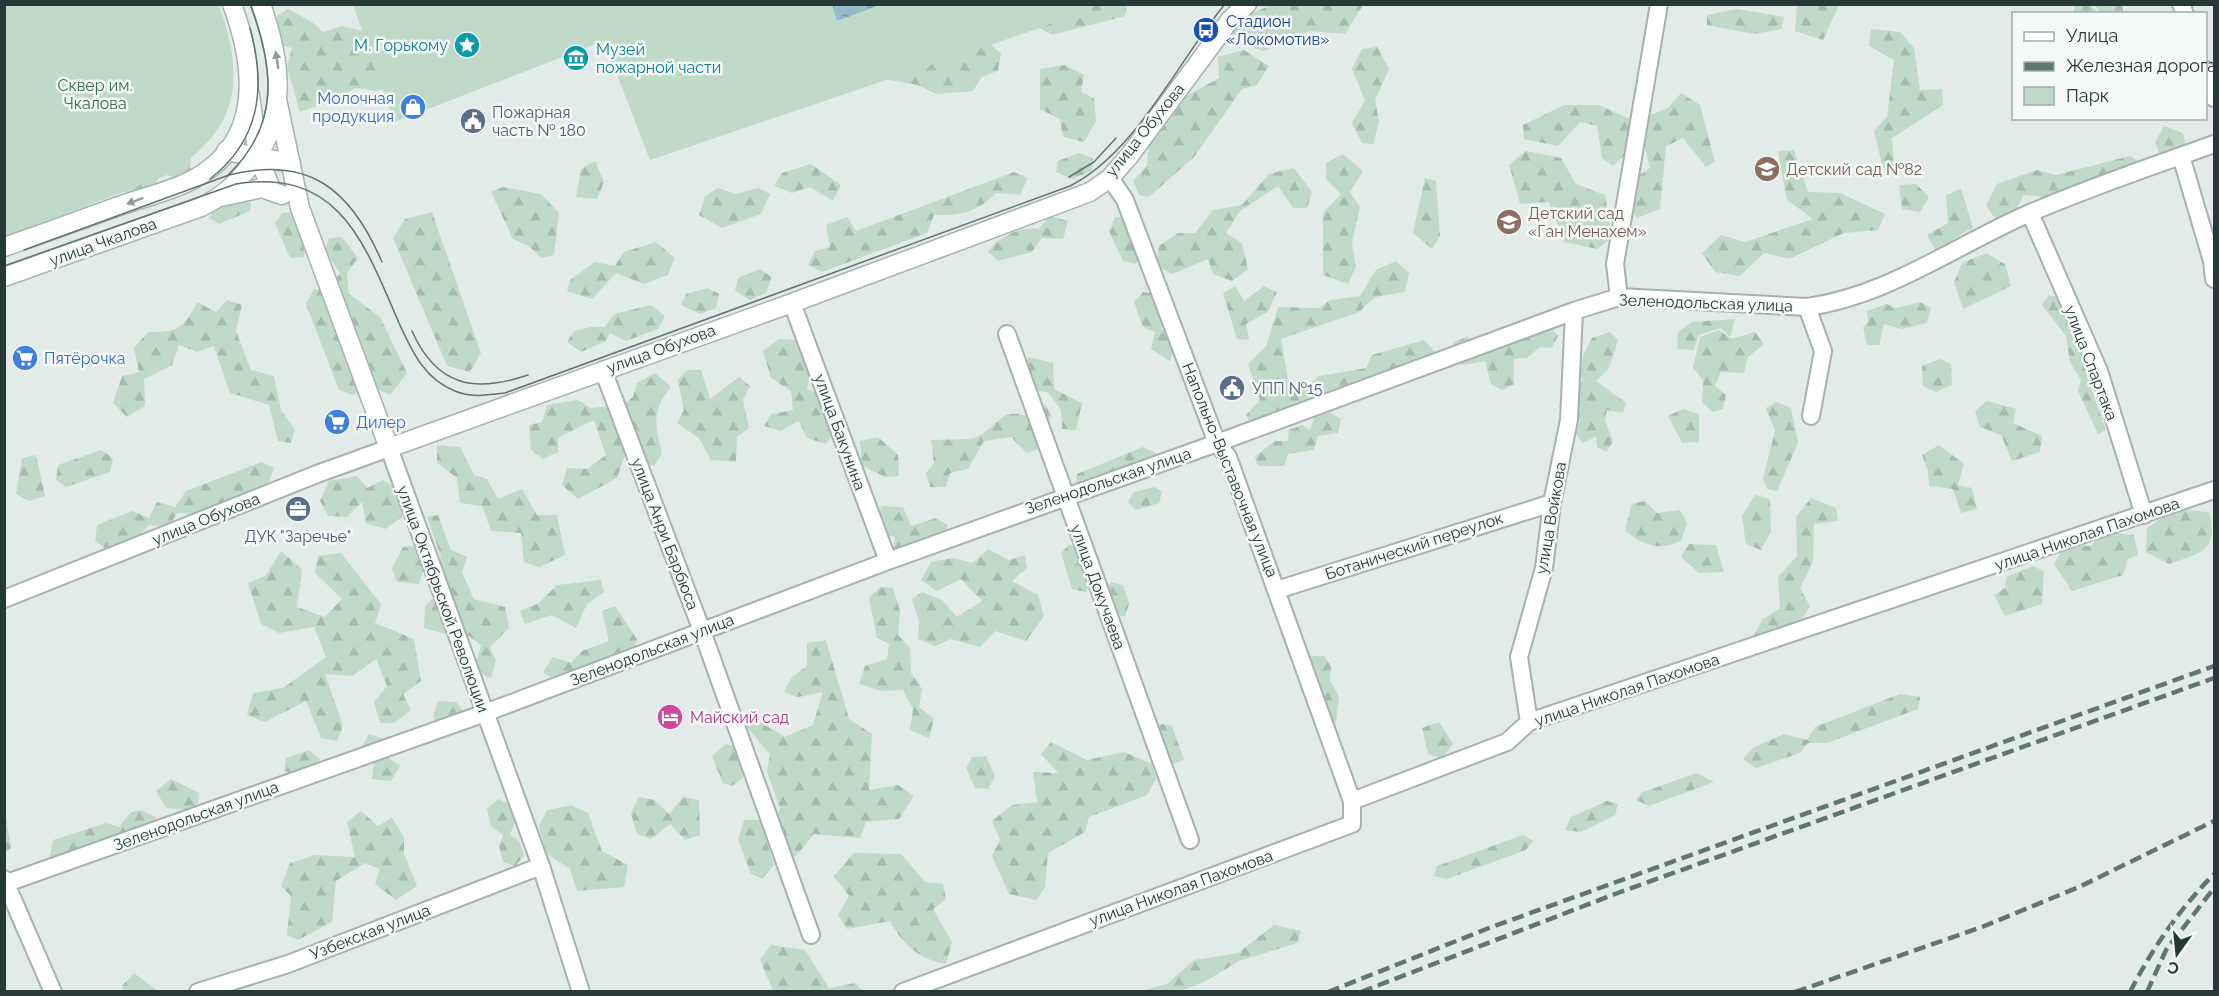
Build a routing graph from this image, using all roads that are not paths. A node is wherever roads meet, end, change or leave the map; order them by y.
1 (232, 4) edge
2 (261, 4) edge
3 (1247, 4) edge
4 (1659, 4) edge
5 (2207, 76) edge
6 (250, 95) junction
7 (2214, 98) edge
8 (278, 104) junction
9 (2214, 144) edge
10 (226, 151) junction
11 (258, 156) junction
12 (2181, 156) junction
13 (291, 163) junction
14 (1110, 178) junction
15 (272, 191) junction
16 (220, 197) junction
17 (300, 208) junction
18 (2030, 213) junction
19 (4, 247) edge
20 (4, 277) edge
21 (2214, 279) edge
22 (1619, 297) junction
23 (792, 303) junction
24 (1807, 307) junction
25 (1574, 310) junction
26 (1007, 334) dead end
27 (603, 370) junction
28 (1811, 416) dead end
29 (1217, 443) junction
30 (389, 448) junction
31 (2214, 490) edge
32 (1065, 496) junction
33 (1552, 503) junction
34 (2144, 515) junction
35 (888, 561) junction
36 (1277, 590) junction
37 (4, 599) edge
38 (702, 631) junction
39 (485, 713) junction
40 (1529, 722) junction
41 (1352, 801) junction
42 (1190, 840) dead end
43 (541, 866) junction
44 (6, 881) edge
45 (811, 935) dead end
46 (53, 992) edge
47 (198, 992) edge
48 (581, 992) edge
49 (903, 992) edge

1 - 6 street
8 -> 2 street
3 - 14 street, улица Обухова
4 - 22 street
5 - 7 street
6 - 10 street
6 - 11 street
8 - 11 street
8 - 13 street, улица Октябрьской Революции
9 - 12 street, Зеленодольская улица
10 - 11 street
10 -> 19 street, улица Чкалова
11 - 13 street
11 - 15 street
11 - 16 street
12 - 18 street, Зеленодольская улица
12 - 21 street
13 - 17 street, улица Октябрьской Революции
14 - 23 street, улица Обухова
14 - 29 street, Напольно-Выставочная улица
15 - 16 street
15 - 17 street
16 - 20 street, улица Чкалова
17 - 30 street, улица Октябрьской Революции
18 - 24 street, Зеленодольская улица
18 - 34 street, улица Спартака
22 - 24 street, Зеленодольская улица
22 - 25 street, Зеленодольская улица
23 - 27 street, улица Обухова
23 - 35 street, улица Бакунина
24 - 28 street
25 - 29 street, Зеленодольская улица
25 - 33 street, улица Войкова
26 - 32 street, улица Докучаева
27 - 30 street, улица Обухова
27 - 38 street, улица Анри Барбюса
29 - 32 street, Зеленодольская улица
29 - 36 street, Напольно-Выставочная улица
30 - 37 street, улица Обухова
30 - 39 street, улица Октябрьской Революции
31 - 34 street, улица Николая Пахомова
32 - 35 street, Зеленодольская улица
32 - 42 street, улица Докучаева
33 - 36 street, Ботанический переулок
33 - 40 street, улица Войкова
34 - 40 street, улица Николая Пахомова
35 - 38 street, Зеленодольская улица
36 - 41 street, Напольно-Выставочная улица
38 - 39 street, Зеленодольская улица
38 - 45 street, улица Анри Барбюса
39 - 43 street, улица Октябрьской Революции
39 - 44 street, Зеленодольская улица
40 - 41 street, улица Николая Пахомова
41 - 49 street, улица Николая Пахомова
43 - 47 street, Узбекская улица
43 - 48 street, улица Октябрьской Революции
44 - 46 street

